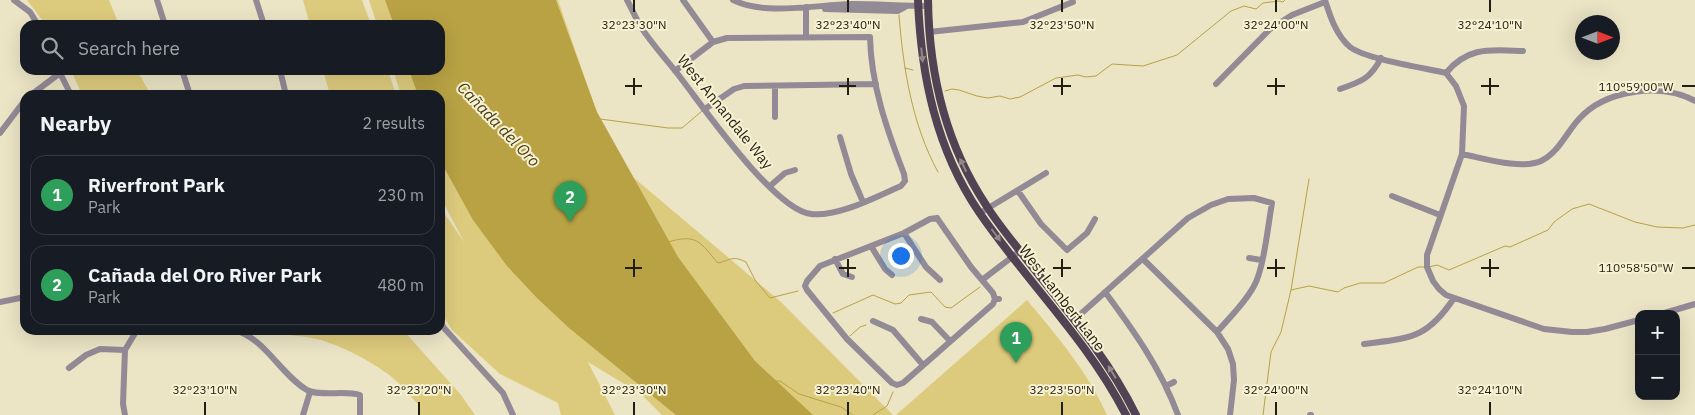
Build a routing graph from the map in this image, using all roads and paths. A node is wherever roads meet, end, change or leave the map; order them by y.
1 (14, 0) edge
2 (157, 0) edge
3 (256, 0) edge
4 (627, 0) edge
5 (683, 0) edge
6 (733, 0) edge
7 (1325, 1) edge
8 (1073, 2) dead end
9 (918, 3) edge
10 (928, 3) edge
11 (851, 4) edge
12 (806, 7) junction
13 (35, 20) edge
14 (163, 20) edge
15 (262, 20) edge
16 (929, 32) junction
17 (806, 37) junction
18 (714, 42) junction
19 (1523, 51) dead end
20 (1381, 58) junction
21 (675, 71) junction
22 (1446, 73) junction
23 (55, 75) edge
24 (61, 75) edge
25 (184, 75) edge
26 (281, 75) edge
27 (876, 84) junction
28 (1216, 84) dead end
29 (775, 86) junction
30 (1340, 89) dead end
31 (37, 90) edge
32 (68, 90) edge
33 (188, 90) edge
34 (285, 90) edge
35 (1695, 101) edge
36 (20, 107) edge
37 (705, 109) junction
38 (775, 117) dead end
39 (0, 134) edge
40 (840, 137) dead end
41 (1462, 154) junction
42 (796, 170) dead end
43 (1046, 173) dead end
44 (770, 186) junction
45 (1018, 191) junction
46 (1392, 196) dead end
47 (863, 202) junction
48 (987, 208) junction
49 (980, 213) junction
50 (1440, 215) junction
51 (1095, 219) dead end
52 (904, 233) junction
53 (871, 246) junction
54 (1020, 251) junction
55 (1012, 256) junction
56 (1248, 258) dead end
57 (835, 259) junction
58 (1143, 259) junction
59 (1261, 260) junction
60 (892, 275) dead end
61 (852, 277) dead end
62 (940, 280) dead end
63 (982, 280) junction
64 (1105, 292) junction
65 (20, 298) edge
66 (1454, 298) junction
67 (0, 302) edge
68 (1695, 304) edge
69 (1675, 310) edge
70 (921, 319) dead end
71 (1074, 320) junction
72 (873, 321) dead end
73 (1635, 321) edge
74 (445, 328) edge
75 (1218, 332) junction
76 (134, 335) edge
77 (247, 335) edge
78 (950, 341) junction
79 (1364, 344) dead end
80 (125, 350) junction
81 (923, 365) junction
82 (69, 368) dead end
83 (1174, 382) dead end
84 (1166, 386) junction
85 (310, 392) junction
86 (125, 415) edge
87 (302, 415) edge
88 (360, 415) edge
89 (513, 415) edge
90 (1126, 415) edge
91 (1136, 415) edge
92 (1178, 415) edge
93 (1230, 415) edge

1 - 13 street
2 - 14 street
3 - 15 street
4 - 21 street, West Annandale Way
5 - 18 street
6 - 12 street
7 - 20 street
7 - 28 street
8 - 16 street
9 - 10 street
9 - 11 street
9 -> 49 main road, West Lambert Lane
10 - 16 main road, West Lambert Lane
11 - 12 street
12 - 17 street
48 -> 16 main road, West Lambert Lane
17 - 18 street
17 - 27 street
18 - 21 street
19 - 22 street
20 - 22 street
20 - 30 street
21 - 37 street, West Annandale Way
22 - 41 street
23 - 31 street
24 - 32 street
25 - 33 street
26 - 34 street
27 - 29 street
27 - 47 street, West Annandale Way
29 - 37 street
29 - 38 street
35 - 41 street
36 - 39 street
37 - 44 street, West Annandale Way
40 - 47 street
41 - 50 street
42 - 44 street
43 - 45 street
44 - 47 street, West Annandale Way
45 - 48 street
45 - 51 street
46 - 50 street
48 - 49 street
48 - 54 main road, West Lambert Lane
49 -> 55 main road, West Lambert Lane
50 - 66 street
52 - 53 street
52 - 62 street
52 - 63 street
53 - 57 street
53 - 60 street
54 - 55 street
54 - 71 main road, West Lambert Lane
55 - 63 street
55 - 90 main road, West Lambert Lane
56 - 59 street
57 - 61 street
57 - 81 street
58 - 59 street
58 - 64 street
58 - 75 street
59 - 75 street
63 - 78 street
64 - 71 street
64 - 84 street
65 - 67 street
66 - 73 street
66 - 79 street
68 - 69 street
70 - 78 street
91 -> 71 main road, West Lambert Lane
72 - 81 street
74 - 89 street
75 - 93 street
76 - 80 street
77 - 85 street
78 - 81 street
80 - 82 street
80 - 86 street
83 - 84 street
84 - 92 street
85 - 87 street
85 - 88 street

